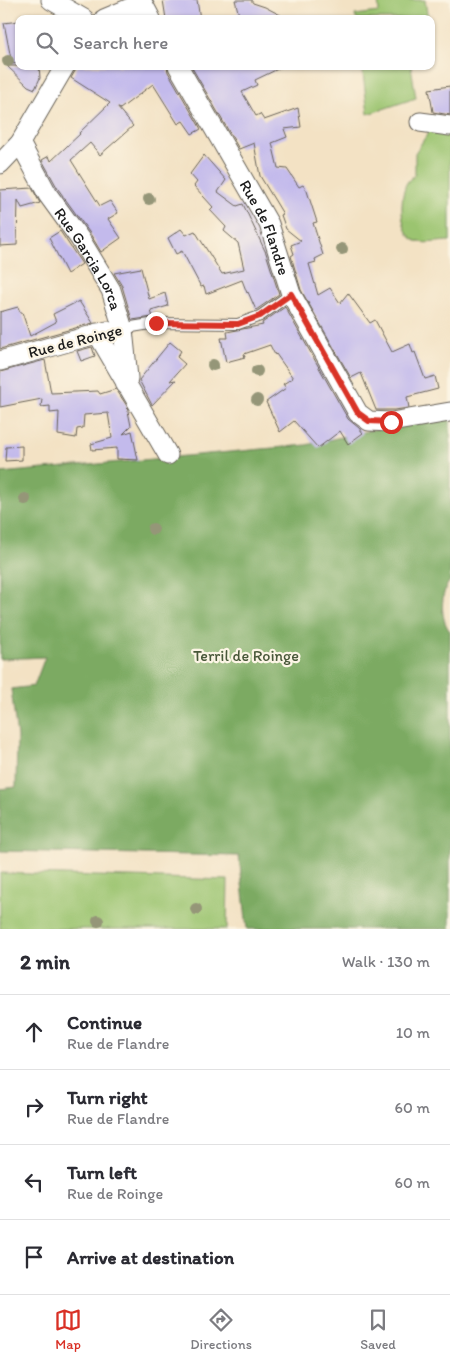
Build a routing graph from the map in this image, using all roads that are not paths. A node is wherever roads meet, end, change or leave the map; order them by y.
1 (51, 0) edge
2 (145, 7) edge
3 (77, 15) edge
4 (118, 15) edge
5 (63, 70) edge
6 (180, 70) edge
7 (420, 122) dead end
8 (450, 126) edge
9 (20, 142) junction
10 (0, 164) edge
11 (291, 294) junction
12 (127, 328) junction
13 (97, 333) junction
14 (0, 361) edge
15 (126, 385) junction
16 (450, 412) edge
17 (168, 455) dead end

1 - 3 street
2 - 4 street
5 - 9 street
6 - 11 street, Rue de Flandre
7 - 8 street
9 - 10 street
9 - 12 street, Rue Garcia Lorca
11 - 12 lane, Rue de Roinge
11 - 16 street, Rue de Flandre
12 - 13 street, Rue de Roinge
12 - 15 street, Rue Garcia Lorca
13 - 14 street, Rue de Roinge
13 - 15 street, Rue Garcia Lorca
15 - 17 street, Rue Garcia Lorca

